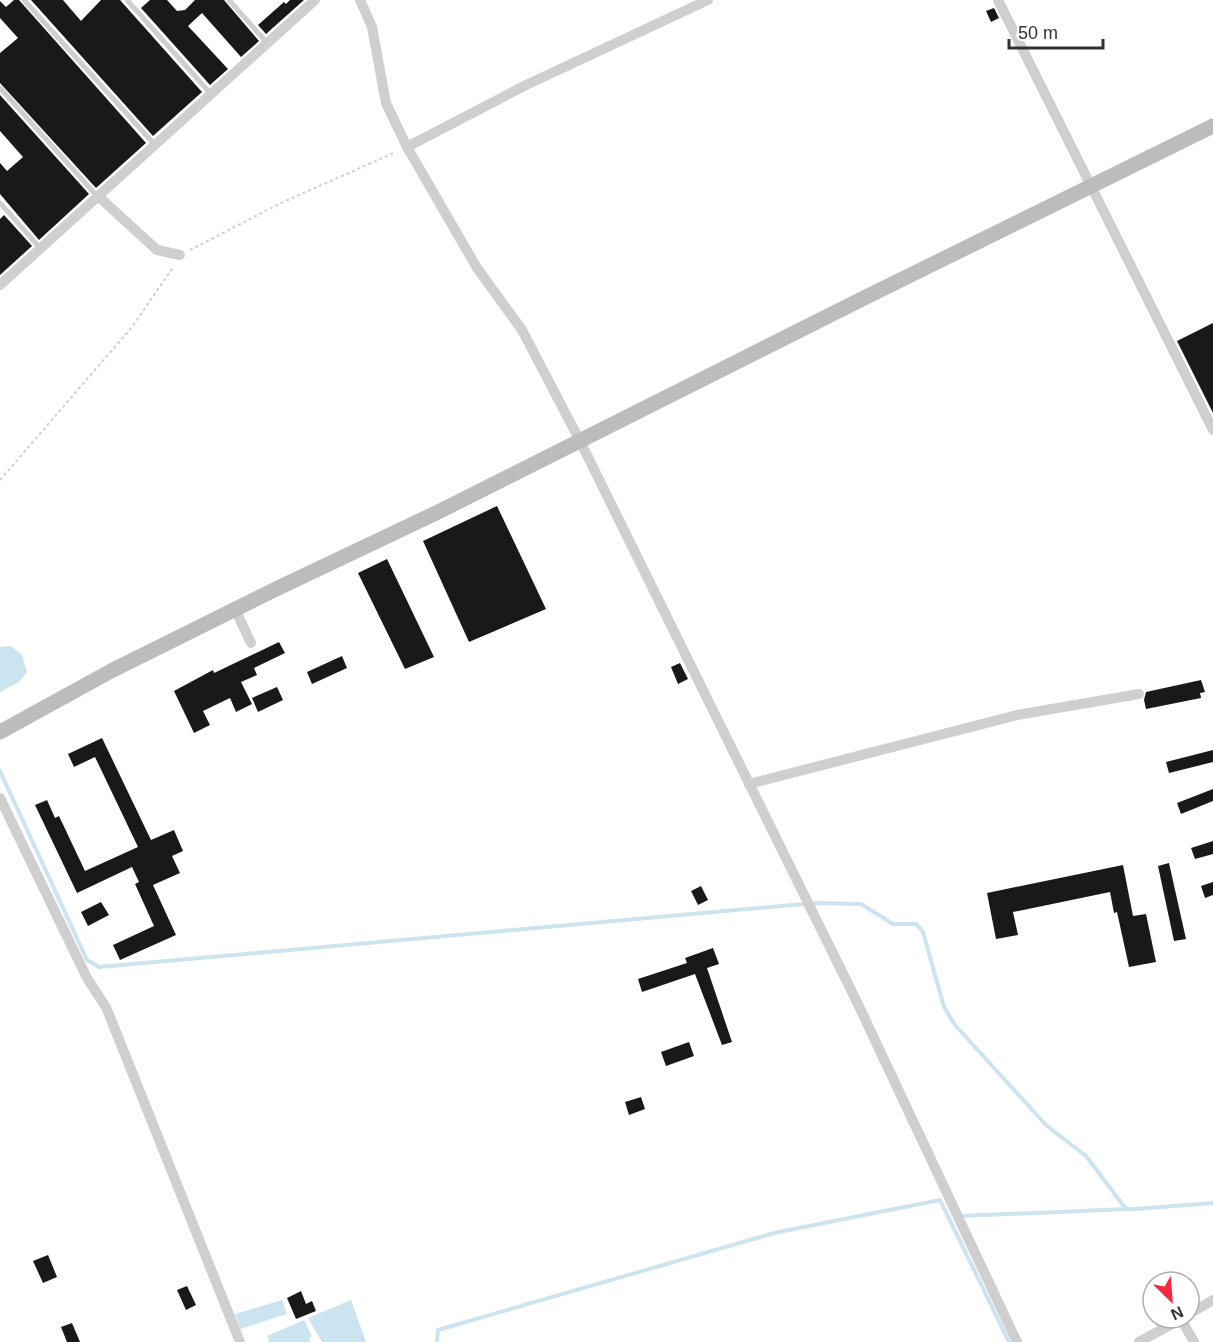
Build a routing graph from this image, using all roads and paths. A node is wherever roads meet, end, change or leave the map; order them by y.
1 (24, 0) edge
2 (127, 0) edge
3 (229, 0) edge
4 (315, 0) edge
5 (360, 0) edge
6 (708, 0) edge
7 (998, 0) edge
8 (694, 3) edge
9 (267, 43) junction
10 (0, 88) edge
11 (211, 94) junction
12 (1213, 126) edge
13 (155, 145) junction
14 (407, 147) junction
15 (1091, 185) junction
16 (99, 197) junction
17 (0, 203) edge
18 (41, 249) junction
19 (180, 255) junction
20 (0, 285) edge
21 (1213, 430) edge
22 (580, 441) junction
23 (0, 480) edge
24 (235, 609) junction
25 (251, 643) dead end
26 (1139, 694) dead end
27 (0, 732) edge
28 (750, 784) junction
29 (0, 798) edge
30 (1161, 1330) edge
31 (240, 1342) edge
32 (1017, 1342) edge
33 (1139, 1342) edge

1 - 13 lane
2 - 11 lane
3 - 9 lane
4 - 9 street
5 - 14 street
6 - 8 street
7 - 15 street
8 - 14 street
9 - 11 street
10 - 16 lane
11 - 13 street
12 - 15 street
13 - 16 street
14 - 19 path
14 - 22 street
15 - 21 street
15 - 22 street
16 - 18 street
16 - 19 street
17 - 18 lane
18 - 20 street
19 - 23 path
22 - 24 street
22 - 28 street
24 - 25 street
24 - 27 street
26 - 28 street
28 - 32 street
29 - 31 street
30 - 33 street

